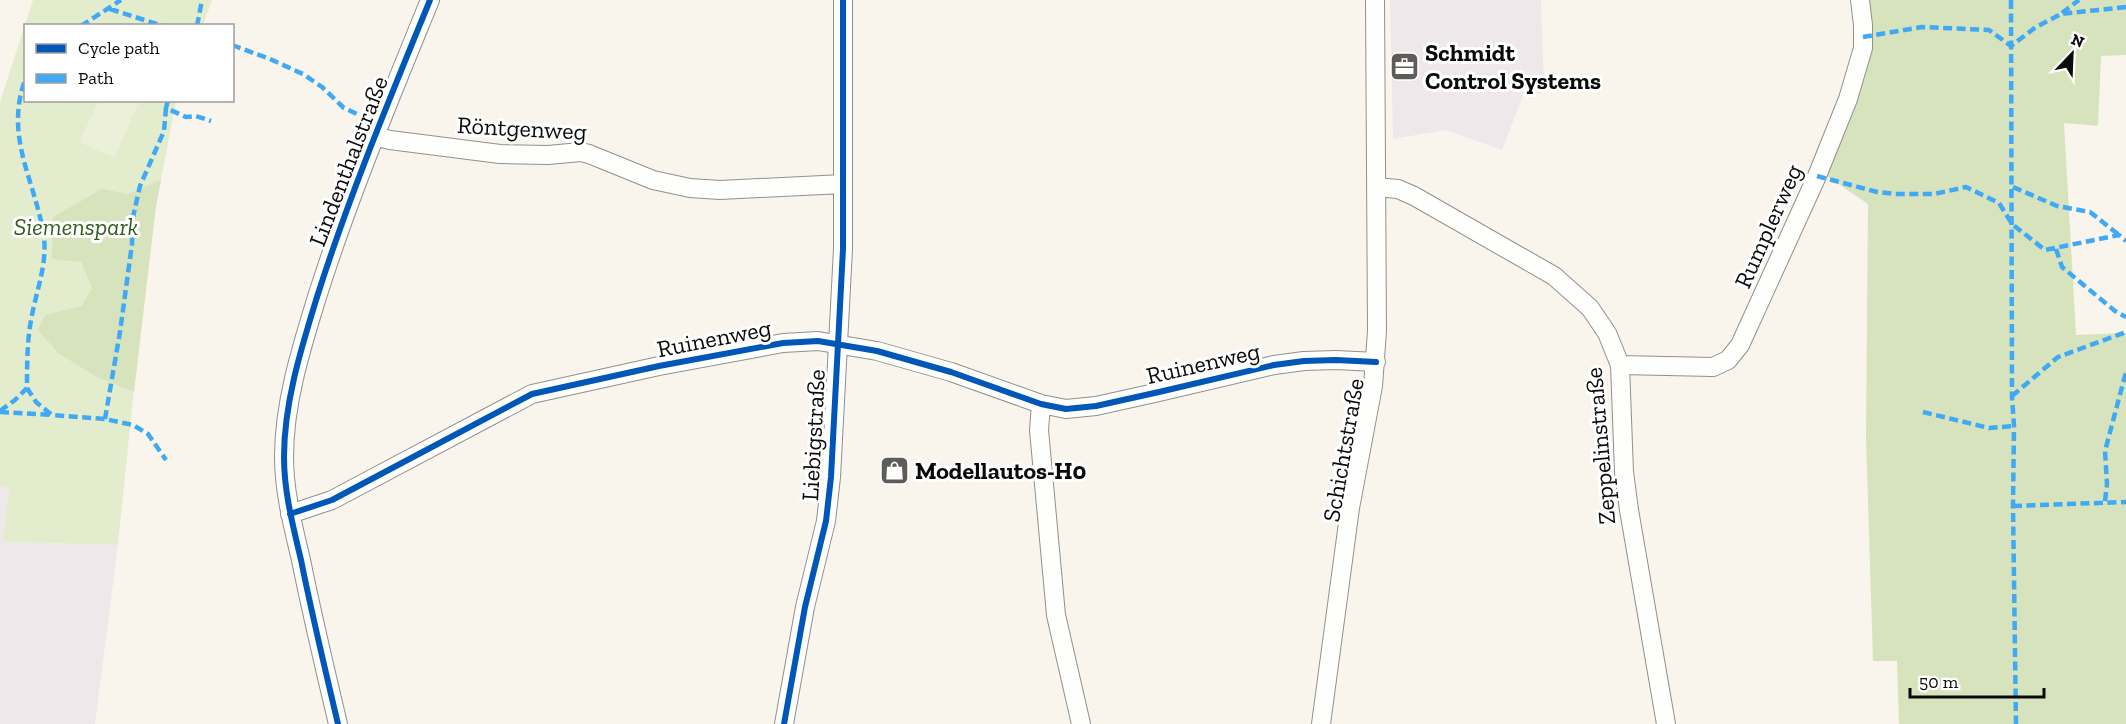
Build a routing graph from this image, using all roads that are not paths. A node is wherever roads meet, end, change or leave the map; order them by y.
1 (430, 0) edge
2 (843, 0) edge
3 (1375, 0) edge
4 (1860, 0) edge
5 (374, 136) junction
6 (843, 184) junction
7 (1376, 187) junction
8 (837, 343) junction
9 (1376, 362) junction
10 (1620, 366) junction
11 (1041, 404) junction
12 (291, 514) junction
13 (338, 724) edge
14 (784, 724) edge
15 (1080, 724) edge
16 (1321, 724) edge
17 (1666, 724) edge

1 - 5 street, Lindenthalstraße
2 - 6 street, Liebigstraße
3 - 7 street, Schichtstraße
4 - 10 street, Rumplerweg
5 - 6 street, Röntgenweg
5 - 12 street, Lindenthalstraße
6 - 8 street, Liebigstraße
7 - 9 street, Schichtstraße
7 - 10 street, Zeppelinstraße
8 - 11 street, Ruinenweg
8 - 12 street, Ruinenweg
8 - 14 street, Liebigstraße
9 - 11 street, Ruinenweg
9 - 16 street, Schichtstraße
10 - 17 street, Zeppelinstraße
11 - 15 street
12 - 13 street, Lindenthalstraße

